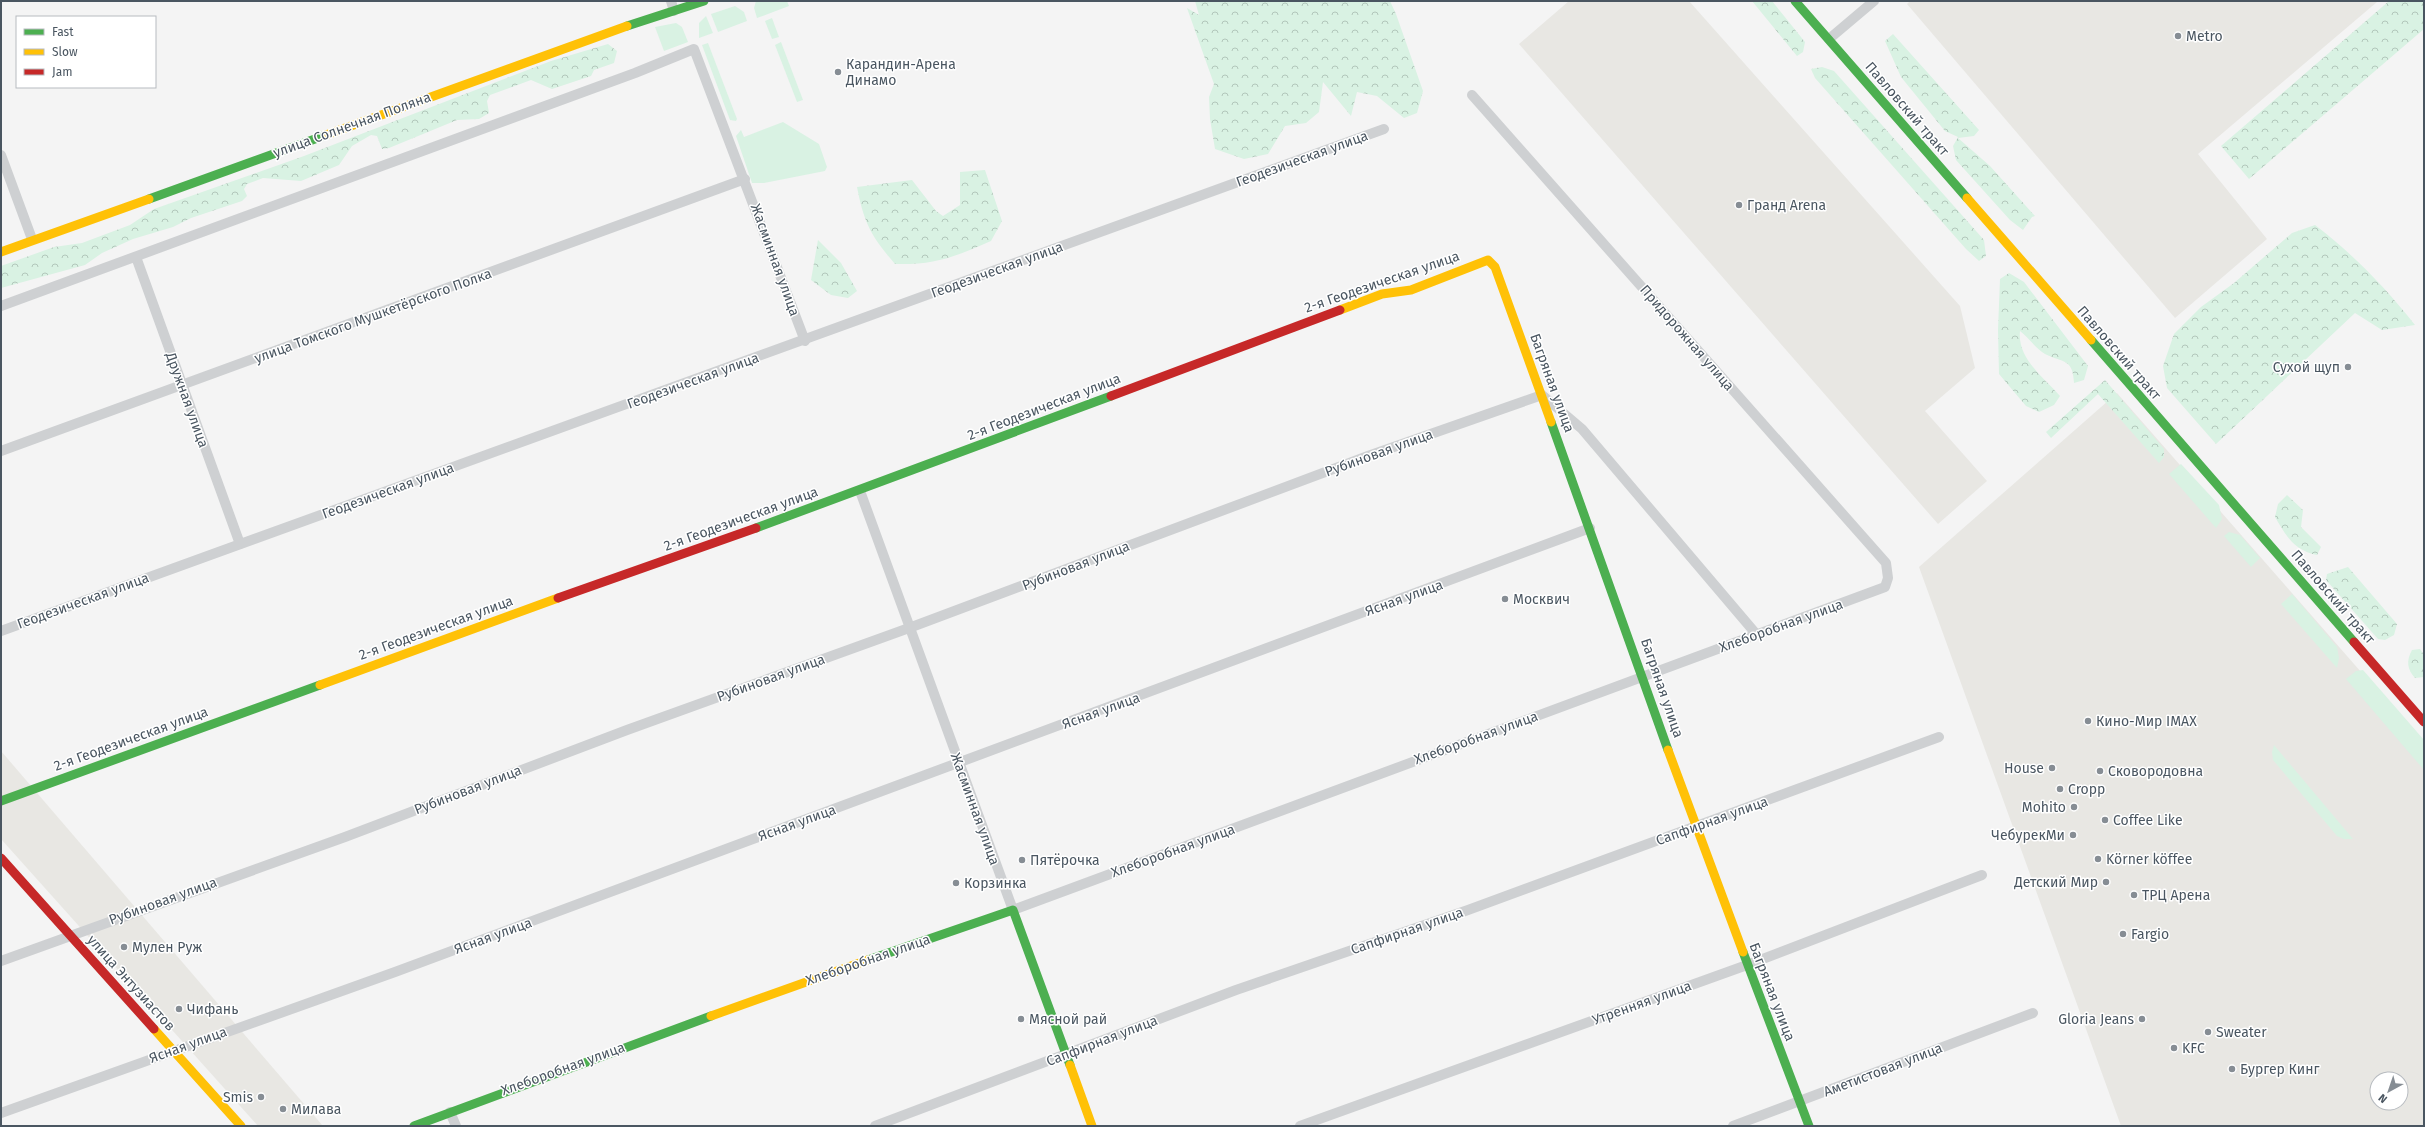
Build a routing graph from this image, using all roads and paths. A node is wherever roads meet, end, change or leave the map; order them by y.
1 (704, 1) edge
2 (1795, 1) edge
3 (1870, 2) edge
4 (672, 6) edge
5 (1828, 40) junction
6 (1472, 95) dead end
7 (1384, 129) dead end
8 (1, 155) edge
9 (745, 179) junction
10 (32, 239) junction
11 (1, 252) edge
12 (136, 256) junction
13 (1488, 260) joint
14 (1, 306) edge
15 (805, 341) junction
16 (182, 386) junction
17 (1542, 395) junction
18 (1, 451) edge
19 (860, 491) junction
20 (1590, 528) junction
21 (240, 544) junction
22 (1885, 587) joint
23 (909, 628) junction
24 (1, 631) edge
25 (1757, 635) junction
26 (1643, 676) junction
27 (2424, 722) edge
28 (1939, 736) dead end
29 (958, 764) junction
30 (1, 801) edge
31 (1696, 828) junction
32 (1, 858) edge
33 (1982, 875) dead end
34 (1013, 910) junction
35 (69, 935) junction
36 (1, 961) edge
37 (1747, 965) junction
38 (2032, 1013) dead end
39 (173, 1050) junction
40 (1066, 1055) junction
41 (1799, 1102) junction
42 (450, 1112) junction
43 (1, 1113) edge
44 (241, 1126) edge
45 (414, 1126) edge
46 (456, 1126) edge
47 (875, 1126) edge
48 (1092, 1126) edge
49 (1300, 1126) edge
50 (1733, 1126) edge
51 (1808, 1126) edge

1 - 4 street, улица Солнечная Поляна
2 - 5 street, Павловский тракт
3 - 5 street
4 - 10 street, улица Солнечная Поляна
5 - 27 street, Павловский тракт
6 - 22 street, Придорожная улица
7 - 15 street, Геодезическая улица
8 - 10 street
9 - 12 street, Жасминная улица
9 - 15 street, Жасминная улица
9 - 16 street, улица Томского Мушкетёрского Полка
10 - 11 street, улица Солнечная Поляна
12 - 14 street
12 - 16 street, Дружная улица
13 - 17 street, Багряная улица
13 - 19 street, 2-я Геодезическая улица
15 - 21 street, Геодезическая улица
16 - 18 street, улица Томского Мушкетёрского Полка
16 - 21 street, Дружная улица
17 - 20 street, Багряная улица
17 - 23 street, Рубиновая улица
17 - 25 street
19 - 23 street, Жасминная улица
19 - 30 street, 2-я Геодезическая улица
20 - 26 street, Багряная улица
20 - 29 street, Ясная улица
21 - 24 street, Геодезическая улица
22 - 25 street, Хлеборобная улица
23 - 29 street, Жасминная улица
23 - 35 street, Рубиновая улица
25 - 26 street, Хлеборобная улица
26 - 31 street, Багряная улица
26 - 34 street, Хлеборобная улица
28 - 31 street, Сапфирная улица
29 - 34 street, Жасминная улица
29 - 39 street, Ясная улица
31 - 37 street, Багряная улица
31 - 40 street, Сапфирная улица
32 - 35 street, улица Энтузиастов
33 - 37 street, Утренняя улица
34 - 40 street, Жасминная улица
34 - 42 street, Хлеборобная улица
35 - 36 street, Рубиновая улица
35 - 39 street, улица Энтузиастов
37 - 41 street, Багряная улица
37 - 49 street, Утренняя улица
38 - 41 street, Аметистовая улица
39 - 43 street, Ясная улица
39 - 44 street, улица Энтузиастов
40 - 47 street, Сапфирная улица
40 - 48 street, Жасминная улица
41 - 50 street, Аметистовая улица
41 - 51 street, Багряная улица
42 - 45 street, Хлеборобная улица
42 - 46 street

